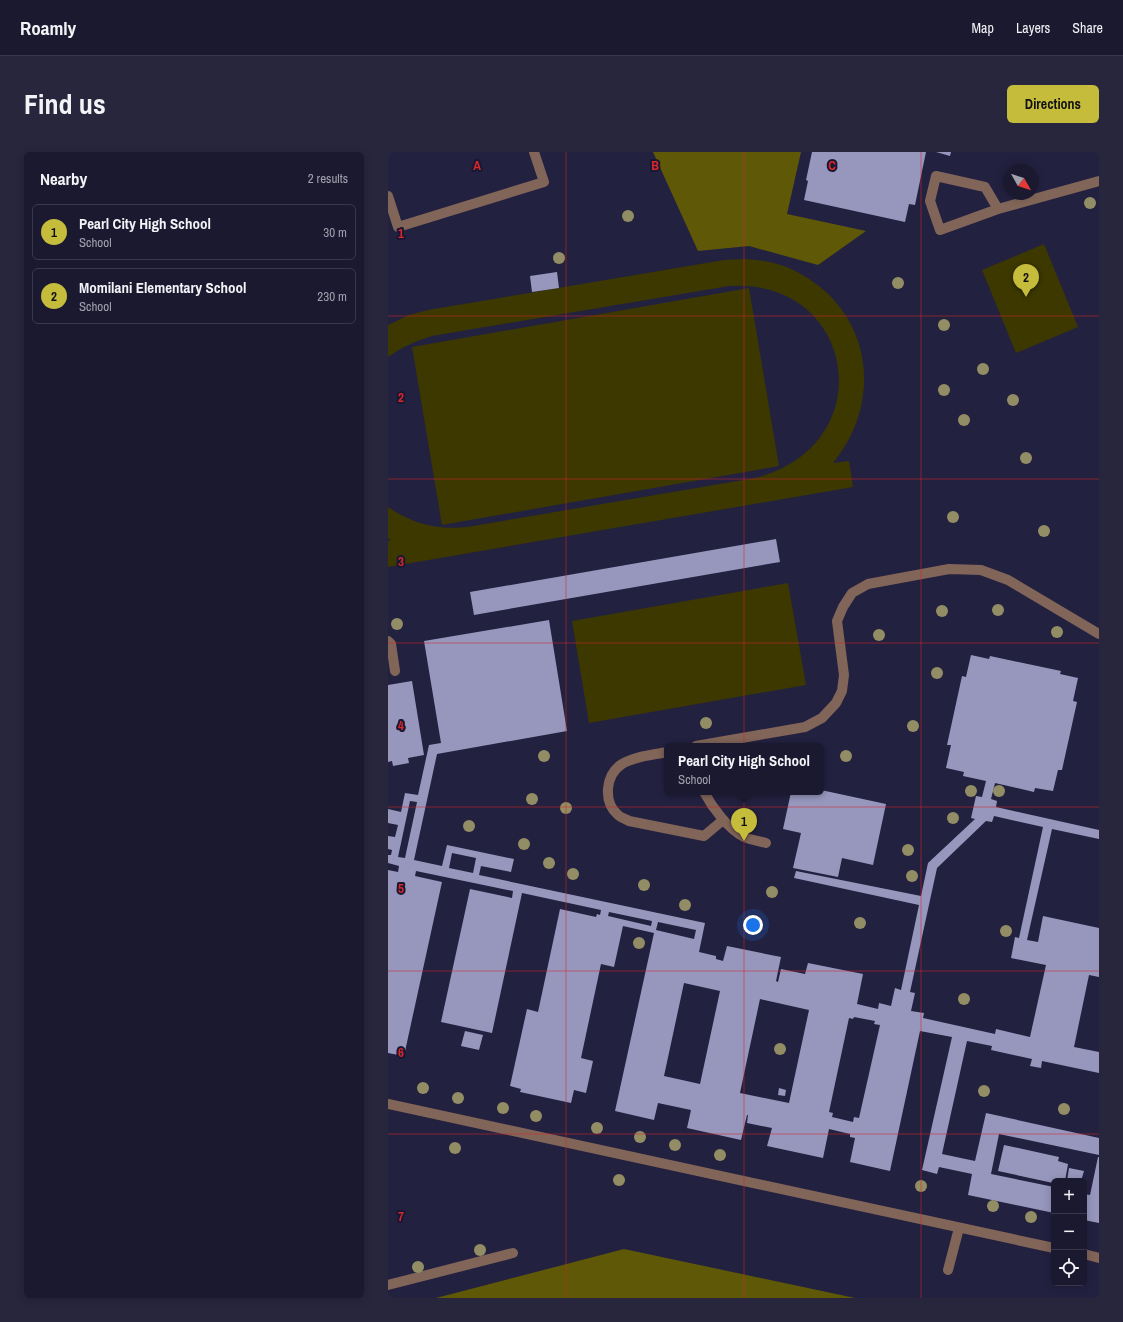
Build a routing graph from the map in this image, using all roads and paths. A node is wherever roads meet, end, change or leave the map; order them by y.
1 (534, 152) edge
2 (1099, 181) edge
3 (388, 196) edge
4 (998, 209) junction
5 (1099, 634) edge
6 (388, 641) edge
7 (395, 671) dead end
8 (713, 743) edge
9 (664, 753) edge
10 (706, 795) edge
11 (723, 820) junction
12 (766, 843) dead end
13 (388, 1104) edge
14 (958, 1228) junction
15 (1051, 1247) edge
16 (513, 1252) dead end
17 (1087, 1255) edge
18 (1099, 1258) edge
19 (948, 1270) dead end
20 (388, 1285) edge

1 - 3 lane
2 - 4 lane
4 - 4 lane
5 - 8 lane
6 - 7 lane
9 - 11 lane
10 - 11 lane
11 - 12 lane
13 - 14 lane
14 - 15 lane
14 - 19 lane
16 - 20 lane
17 - 18 lane

